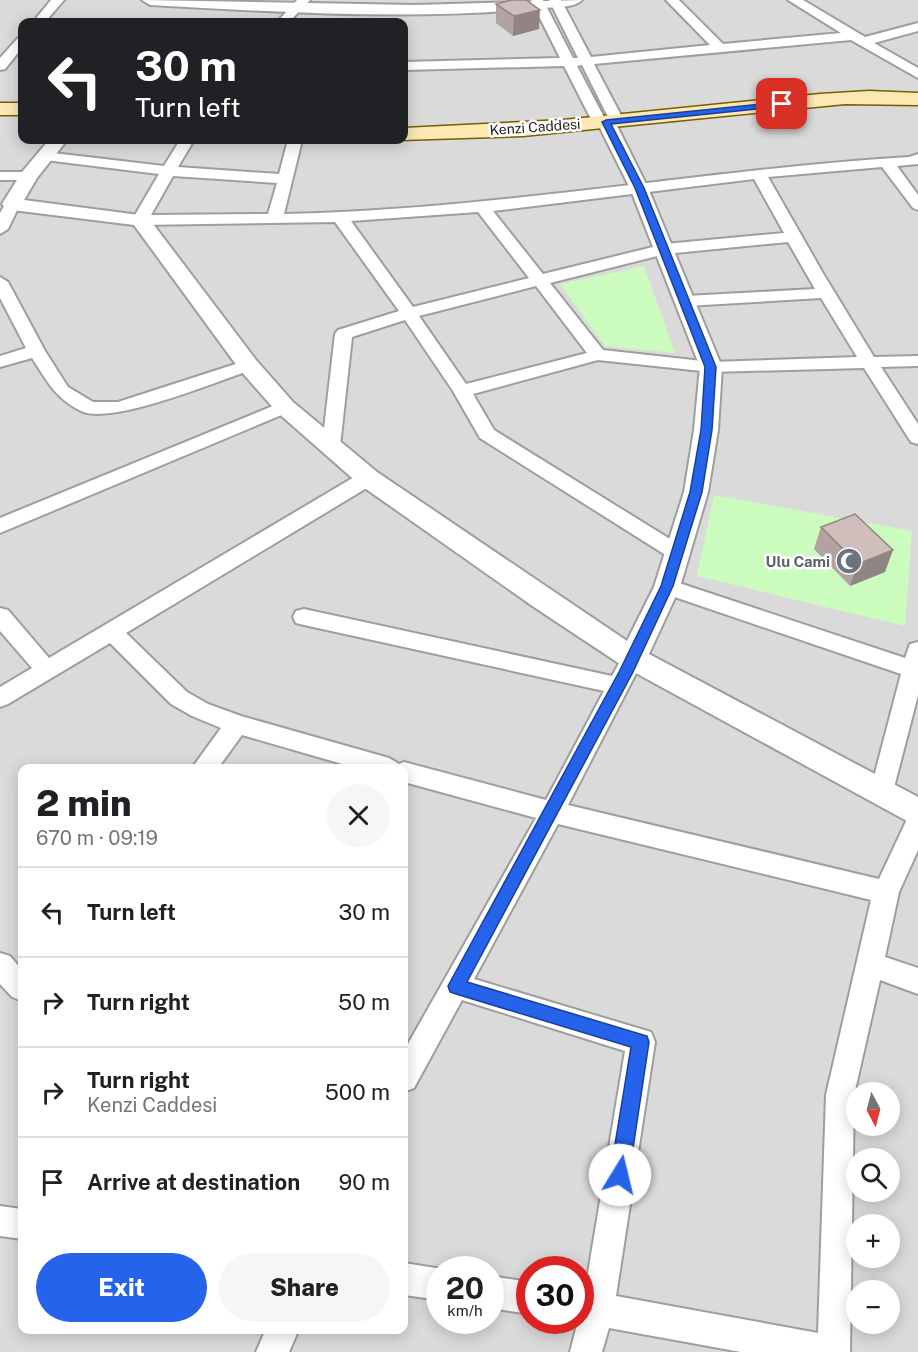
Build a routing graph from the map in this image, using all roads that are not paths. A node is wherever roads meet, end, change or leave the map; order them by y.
1 (58, 0) edge
2 (150, 0) edge
3 (574, 0) edge
4 (672, 0) edge
5 (794, 0) edge
6 (556, 1) edge
7 (538, 2) edge
8 (300, 3) edge
9 (42, 18) edge
10 (287, 18) edge
11 (918, 27) edge
12 (857, 39) junction
13 (18, 41) edge
14 (721, 49) junction
15 (585, 62) junction
16 (569, 63) junction
17 (0, 66) edge
18 (408, 66) edge
19 (918, 88) edge
20 (0, 101) edge
21 (18, 102) edge
22 (0, 109) edge
23 (18, 109) edge
24 (606, 119) junction
25 (408, 124) edge
26 (408, 134) edge
27 (55, 144) edge
28 (184, 144) edge
29 (295, 144) edge
30 (45, 156) junction
31 (916, 161) edge
32 (886, 162) junction
33 (167, 171) junction
34 (759, 174) junction
35 (0, 176) edge
36 (29, 176) junction
37 (284, 179) junction
38 (639, 188) junction
39 (12, 204) junction
40 (918, 205) edge
41 (482, 207) junction
42 (340, 217) junction
43 (275, 218) junction
44 (140, 220) junction
45 (0, 229) edge
46 (792, 237) junction
47 (665, 249) junction
48 (540, 280) junction
49 (0, 285) edge
50 (826, 293) junction
51 (686, 301) junction
52 (410, 313) junction
53 (36, 351) junction
54 (598, 355) junction
55 (918, 361) edge
56 (0, 362) edge
57 (869, 364) junction
58 (248, 365) junction
59 (711, 367) junction
60 (462, 391) junction
61 (285, 407) junction
62 (918, 438) edge
63 (331, 446) junction
64 (368, 478) junction
65 (0, 526) edge
66 (679, 554) junction
67 (667, 586) junction
68 (0, 616) edge
69 (304, 617) dead end
70 (112, 632) junction
71 (633, 658) junction
72 (916, 660) edge
73 (46, 670) junction
74 (619, 686) junction
75 (0, 698) edge
76 (237, 724) junction
77 (207, 764) edge
78 (371, 764) edge
79 (408, 773) edge
80 (882, 792) junction
81 (552, 812) junction
82 (918, 812) edge
83 (918, 822) edge
84 (886, 892) junction
85 (871, 964) junction
86 (0, 965) edge
87 (918, 981) edge
88 (18, 984) edge
89 (456, 986) junction
90 (408, 1070) edge
91 (0, 1221) edge
92 (18, 1223) edge
93 (408, 1280) edge
94 (426, 1282) edge
95 (594, 1282) edge
96 (594, 1308) edge
97 (281, 1334) edge
98 (587, 1334) edge
99 (272, 1352) edge
100 (586, 1352) edge
101 (832, 1352) edge

1 - 9 street
2 - 8 street
3 - 6 street
4 - 14 street
5 - 12 street
6 - 7 street
6 - 15 street
7 - 8 street
7 - 16 street
8 - 10 street
11 - 12 street
12 - 14 street
12 - 19 street
13 - 17 street
14 - 15 street
15 - 16 street
15 - 24 street
16 - 18 street
16 - 24 street
19 - 24 main road, Kenzi Caddesi
20 - 21 main road
22 - 23 main road
24 - 25 main road, Kenzi Caddesi
24 - 26 main road, Kenzi Caddesi
24 - 38 street
27 - 30 street
28 - 33 street
29 - 37 street
30 - 33 street
30 - 36 street
31 - 32 street
32 - 34 street
32 - 40 street
33 - 37 street
33 - 44 street
34 - 38 street
34 - 46 street
35 - 36 street
36 - 39 street
37 - 43 street
38 - 41 street
38 - 47 street
39 - 44 street
39 - 45 street
41 - 42 street
41 - 48 street
42 - 43 street
42 - 52 street
43 - 44 street
44 - 58 street
46 - 47 street
46 - 50 street
47 - 48 street
47 - 51 street
48 - 52 street
48 - 54 street
49 - 53 street
50 - 51 street
50 - 57 street
51 - 59 street
52 - 60 street
52 - 63 street
53 - 56 street
53 - 58 street
54 - 59 street
54 - 60 street
55 - 57 street
57 - 59 street
57 - 62 street
58 - 61 street
59 - 66 street
60 - 66 street
61 - 63 street
61 - 65 street
63 - 64 street
64 - 70 street
64 - 71 street
66 - 67 street
67 - 71 street
67 - 72 street
68 - 73 street
69 - 74 street
70 - 73 street
70 - 76 street
71 - 74 street
71 - 80 street
72 - 80 street
73 - 75 street
74 - 81 street
76 - 77 street
76 - 78 street
79 - 81 street
80 - 82 street
81 - 84 street
81 - 89 street
83 - 84 street
84 - 85 street
85 - 87 street
85 - 101 street
86 - 88 street
89 - 90 street
89 - 95 street
91 - 92 street
93 - 94 street
96 - 101 street
97 - 99 street
98 - 100 street

